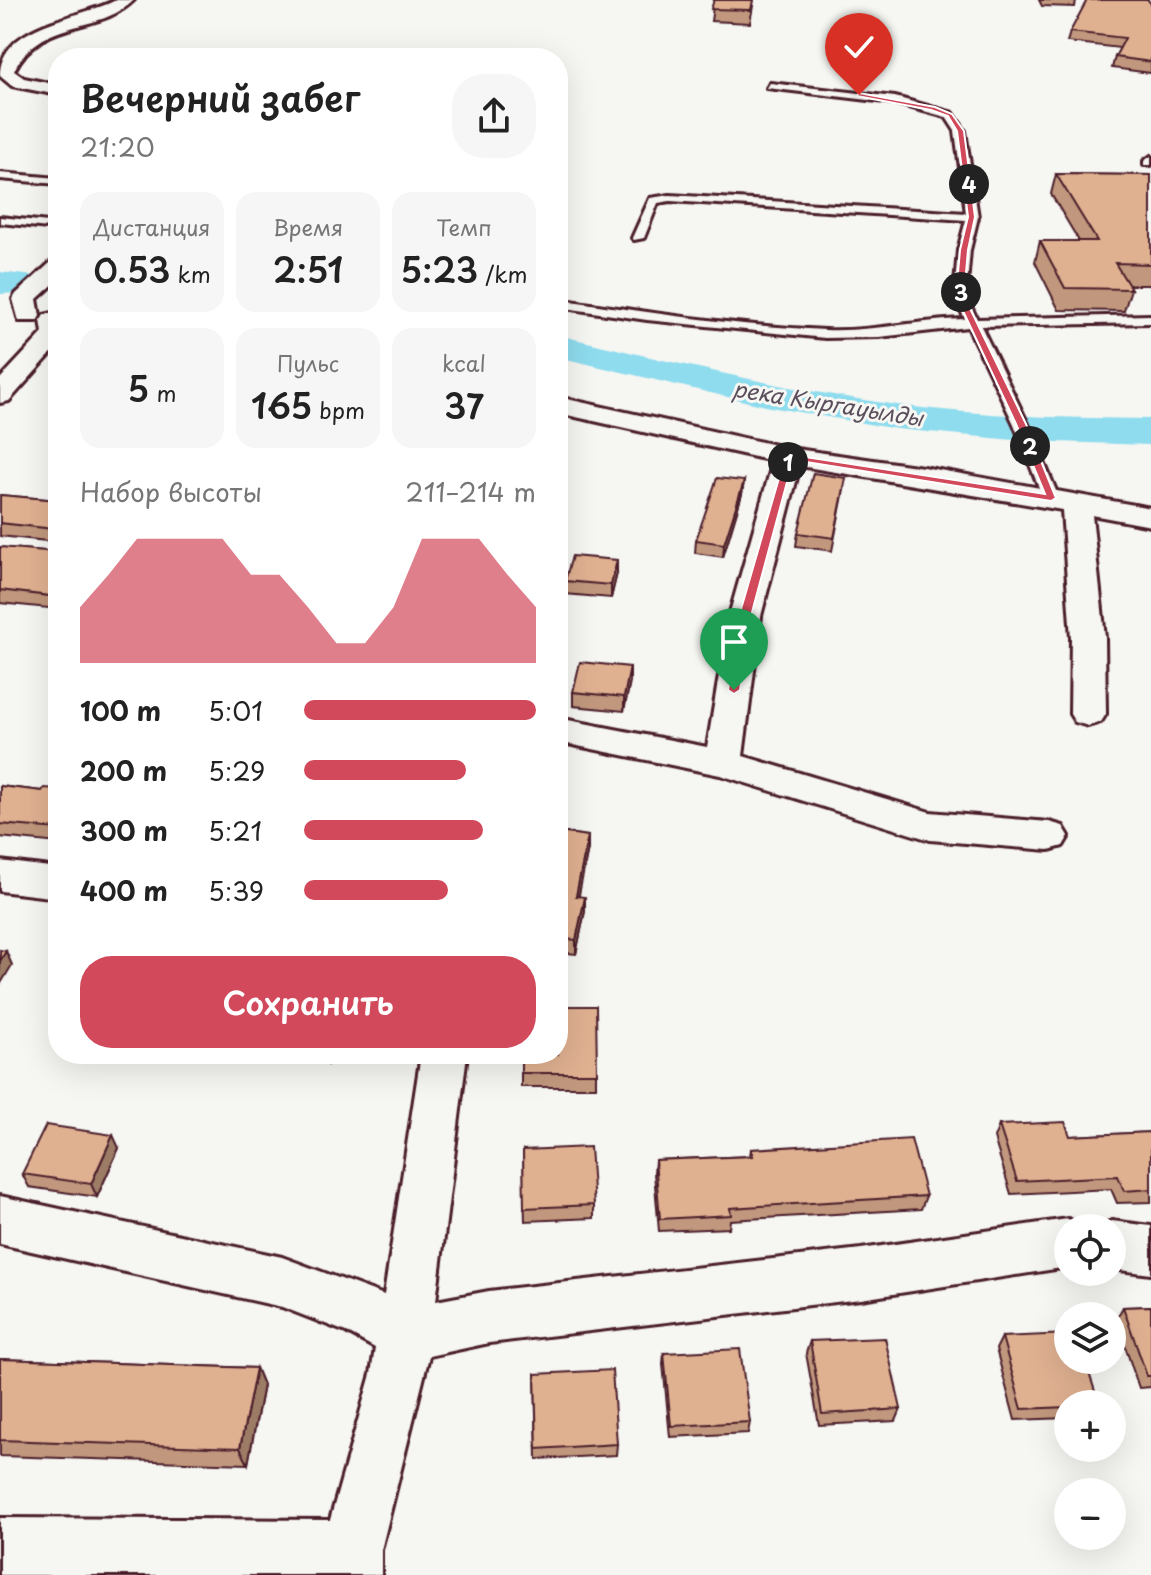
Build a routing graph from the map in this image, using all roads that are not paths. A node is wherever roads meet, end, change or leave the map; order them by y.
1 (127, 0) edge
2 (770, 86) dead end
3 (48, 88) edge
4 (0, 176) edge
5 (48, 180) edge
6 (972, 217) junction
7 (0, 220) edge
8 (48, 225) edge
9 (638, 238) dead end
10 (48, 278) edge
11 (568, 304) edge
12 (0, 312) edge
13 (46, 319) edge
14 (1151, 319) edge
15 (972, 323) junction
16 (48, 342) edge
17 (0, 395) edge
18 (568, 407) edge
19 (789, 456) junction
20 (1062, 500) junction
21 (1151, 517) edge
22 (1088, 714) dead end
23 (568, 732) edge
24 (723, 763) junction
25 (1049, 836) dead end
26 (0, 876) edge
27 (48, 882) edge
28 (443, 1064) edge
29 (0, 1220) edge
30 (1054, 1245) edge
31 (1126, 1247) edge
32 (1151, 1250) edge
33 (404, 1334) junction
34 (0, 1548) edge
35 (350, 1562) edge

1 - 3 street
2 - 6 lane
4 - 5 lane
6 - 9 lane
6 - 15 lane
7 - 8 lane
10 - 13 street
11 - 15 lane
12 - 13 street
14 - 15 lane
15 - 20 lane
16 - 17 street
18 - 19 street
19 - 20 street
19 - 24 street
20 - 21 street
20 - 22 street
23 - 24 street
24 - 25 street
26 - 27 street
28 - 33 street
29 - 33 street
30 - 33 street
31 - 32 street
33 - 35 street
34 - 35 street

